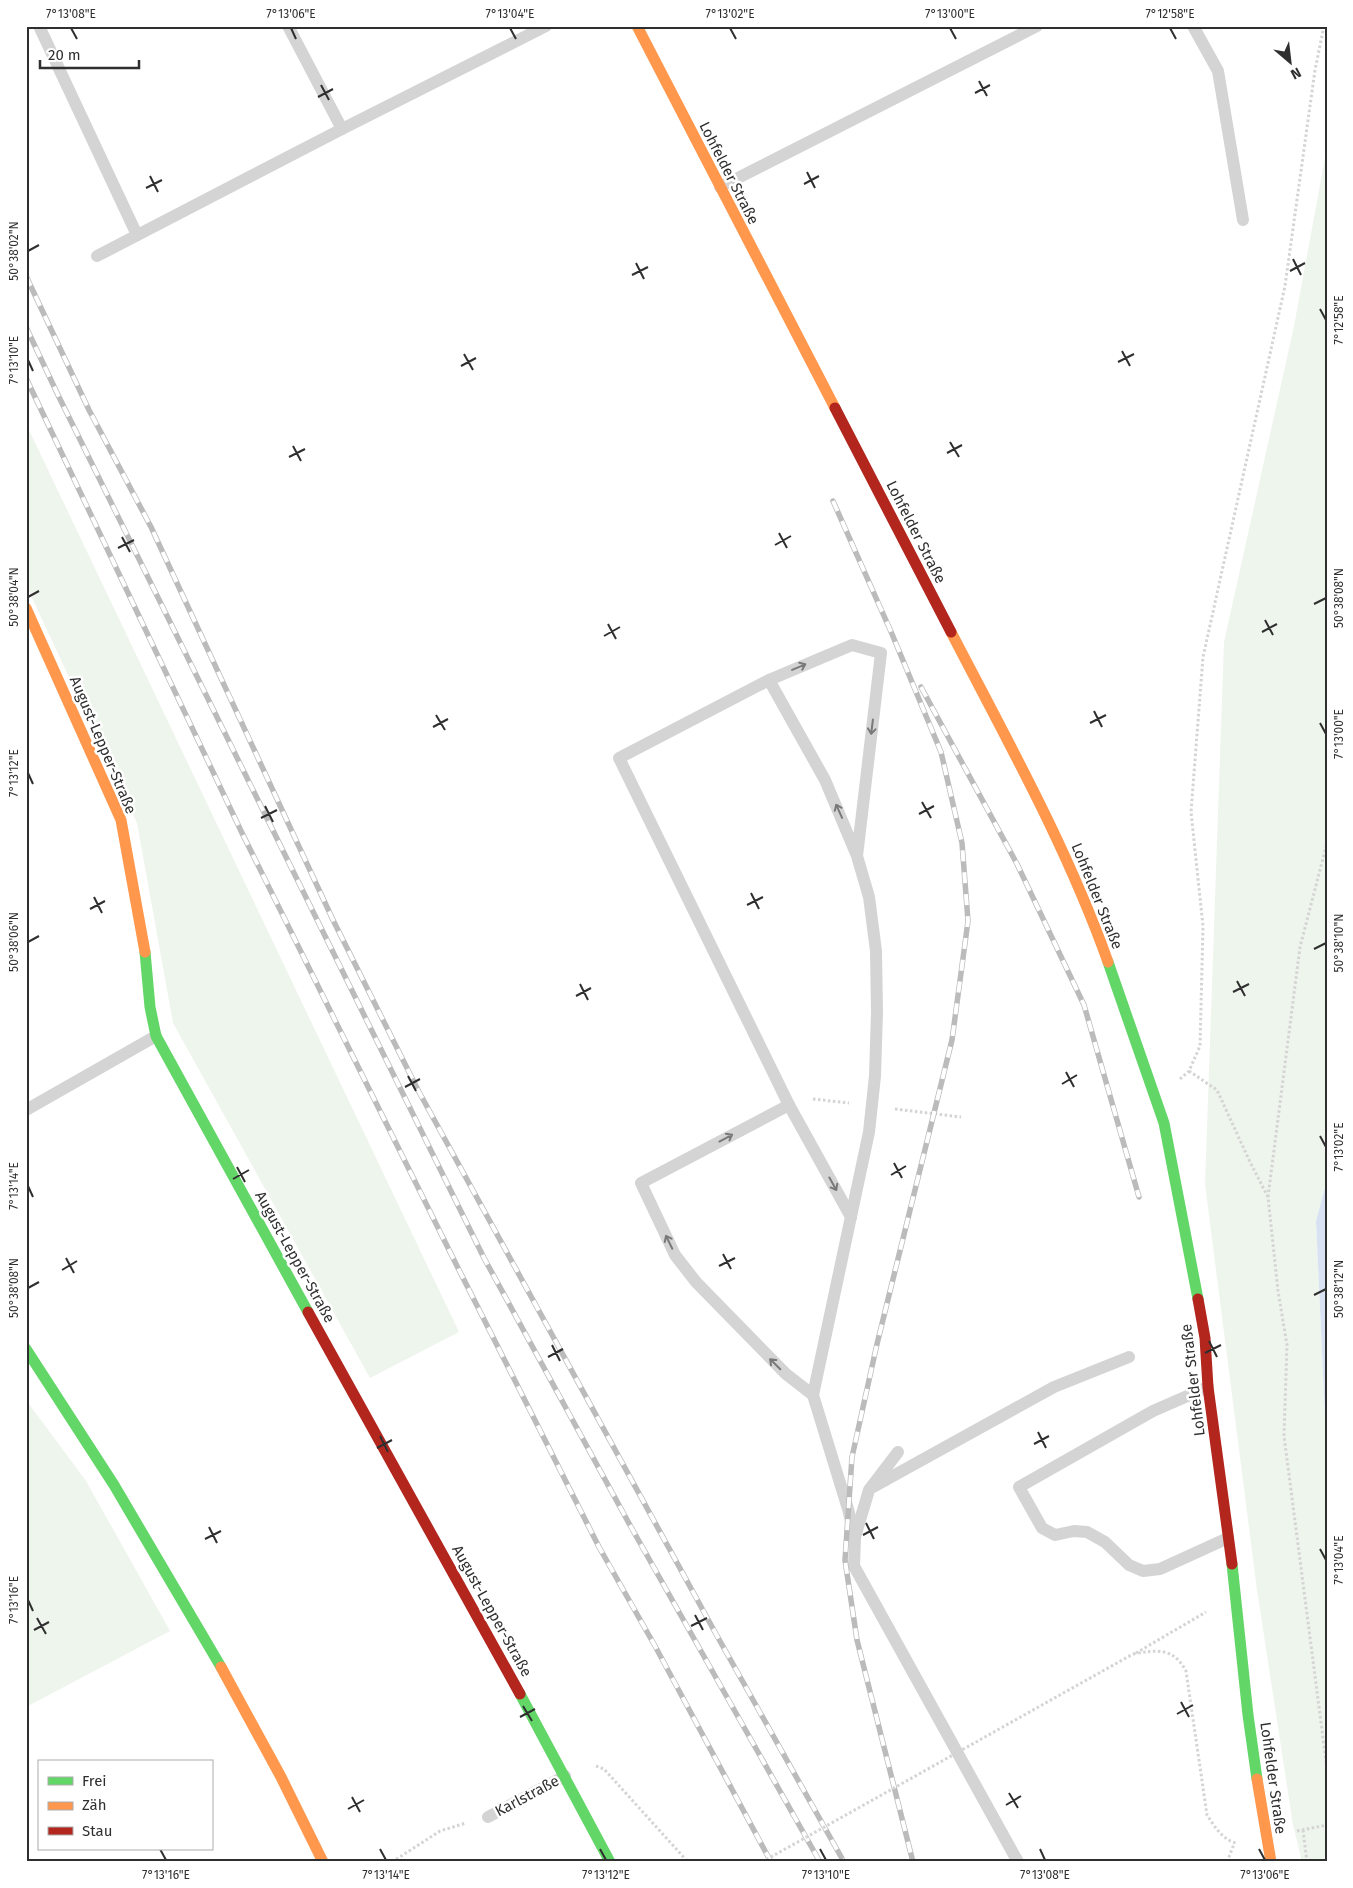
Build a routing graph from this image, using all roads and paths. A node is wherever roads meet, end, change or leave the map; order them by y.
1 (39, 26) edge
2 (288, 26) edge
3 (546, 26) edge
4 (636, 26) edge
5 (1037, 26) edge
6 (1194, 26) edge
7 (1324, 26) edge
8 (342, 129) junction
9 (720, 187) junction
10 (1243, 220) dead end
11 (138, 235) junction
12 (97, 256) dead end
13 (26, 608) edge
14 (769, 680) junction
15 (1327, 844) edge
16 (857, 856) junction
17 (156, 1036) junction
18 (1189, 1071) junction
19 (1156, 1099) junction
20 (790, 1105) junction
21 (26, 1110) edge
22 (1268, 1197) junction
23 (851, 1217) junction
24 (26, 1349) edge
25 (1129, 1357) dead end
26 (1208, 1387) junction
27 (813, 1395) junction
28 (898, 1452) dead end
29 (869, 1490) junction
30 (854, 1537) junction
31 (1228, 1538) junction
32 (1236, 1595) junction
33 (1133, 1654) junction
34 (1327, 1769) edge
35 (565, 1776) junction
36 (488, 1817) joint
37 (1327, 1825) edge
38 (1315, 1827) dead end
39 (1303, 1830) dead end
40 (1266, 1838) junction
41 (1234, 1843) junction
42 (323, 1862) edge
43 (392, 1862) edge
44 (610, 1862) edge
45 (688, 1862) edge
46 (762, 1862) edge
47 (1018, 1862) edge
48 (1227, 1862) edge
49 (1271, 1862) edge
50 (1307, 1862) edge

1 - 11 lane
2 - 8 lane
3 - 8 lane
4 - 9 street, Lohfelder Straße
5 - 9 lane
6 - 10 lane
7 - 18 path
8 - 11 lane
9 - 19 street, Lohfelder Straße
11 - 12 lane
13 - 17 street, August-Lepper-Straße
16 -> 14 lane
14 -> 16 lane
14 - 20 lane
15 - 22 path
16 - 23 lane
17 - 21 lane
17 - 35 street, August-Lepper-Straße
18 - 19 path
18 - 22 path
19 - 26 street, Lohfelder Straße
20 -> 23 lane
27 -> 20 lane
22 - 34 path
23 - 27 lane
24 - 42 street
25 - 29 lane
26 - 31 street, Lohfelder Straße
26 - 31 lane
27 - 30 lane
28 - 29 lane
29 - 30 lane
30 - 47 lane
31 - 32 street, Lohfelder Straße
32 - 33 path
32 - 40 street, Lohfelder Straße
33 - 41 path
33 - 46 path, bridge
35 - 36 lane, Karlstraße
35 - 44 street, August-Lepper-Straße
35 - 45 path
36 - 43 path
37 - 38 path
39 - 50 path
40 - 41 path
40 - 49 street, Lohfelder Straße
41 - 48 path

